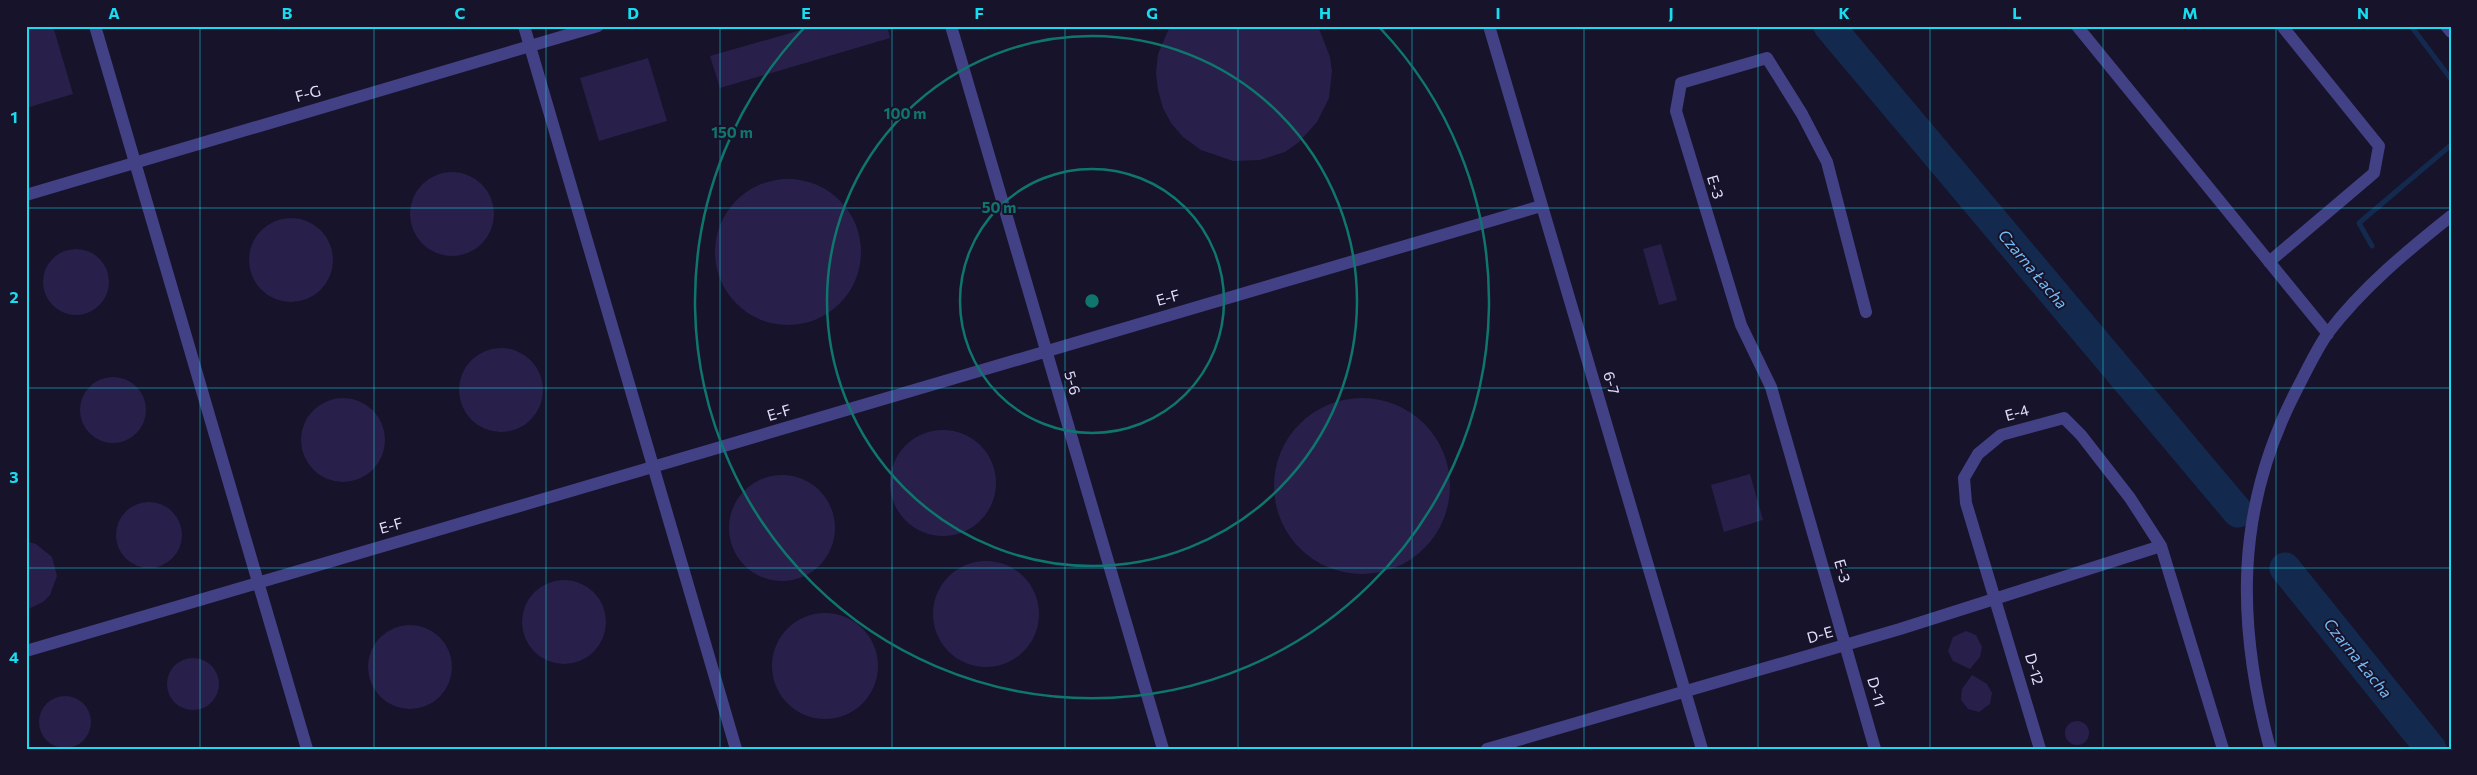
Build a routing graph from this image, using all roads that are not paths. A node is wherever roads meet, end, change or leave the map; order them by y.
1 (95, 26) edge
2 (524, 26) edge
3 (598, 26) edge
4 (951, 26) edge
5 (1488, 26) edge
6 (2077, 26) edge
7 (2282, 26) edge
8 (2446, 26) edge
9 (2451, 32) edge
10 (530, 46) junction
11 (135, 162) junction
12 (26, 195) edge
13 (1542, 206) junction
14 (2451, 216) edge
15 (2269, 262) junction
16 (1866, 312) dead end
17 (2328, 334) junction
18 (1046, 351) junction
19 (653, 467) junction
20 (2160, 546) junction
21 (258, 582) junction
22 (1996, 599) junction
23 (1846, 645) junction
24 (26, 651) edge
25 (1685, 692) junction
26 (307, 749) edge
27 (736, 749) edge
28 (1163, 749) edge
29 (1487, 749) edge
30 (1702, 749) edge
31 (1875, 749) edge
32 (2040, 749) edge
33 (2223, 749) edge
34 (2270, 749) edge

1 - 11 street
2 - 10 street
3 - 10 street, F-G
4 - 18 street, 5-6
5 - 13 street, 6-7
6 - 15 street
7 - 15 street
8 - 9 street
10 - 11 street, F-G
10 - 19 street
11 - 12 street, F-G
11 - 21 street
13 - 18 street, E-F
13 - 25 street, 6-7
14 - 17 street
15 - 17 street
16 - 23 street, E-3
17 - 34 street
18 - 19 street, E-F
18 - 28 street, 5-6
19 - 21 street, E-F
19 - 27 street
20 - 22 street, D-E
20 - 22 street, E-4
20 - 33 street
21 - 24 street, E-F
21 - 26 street
22 - 23 street, D-E
22 - 32 street, D-12
23 - 25 street, D-E
23 - 31 street, D-11
25 - 29 street, D-E
25 - 30 street, 6-7

